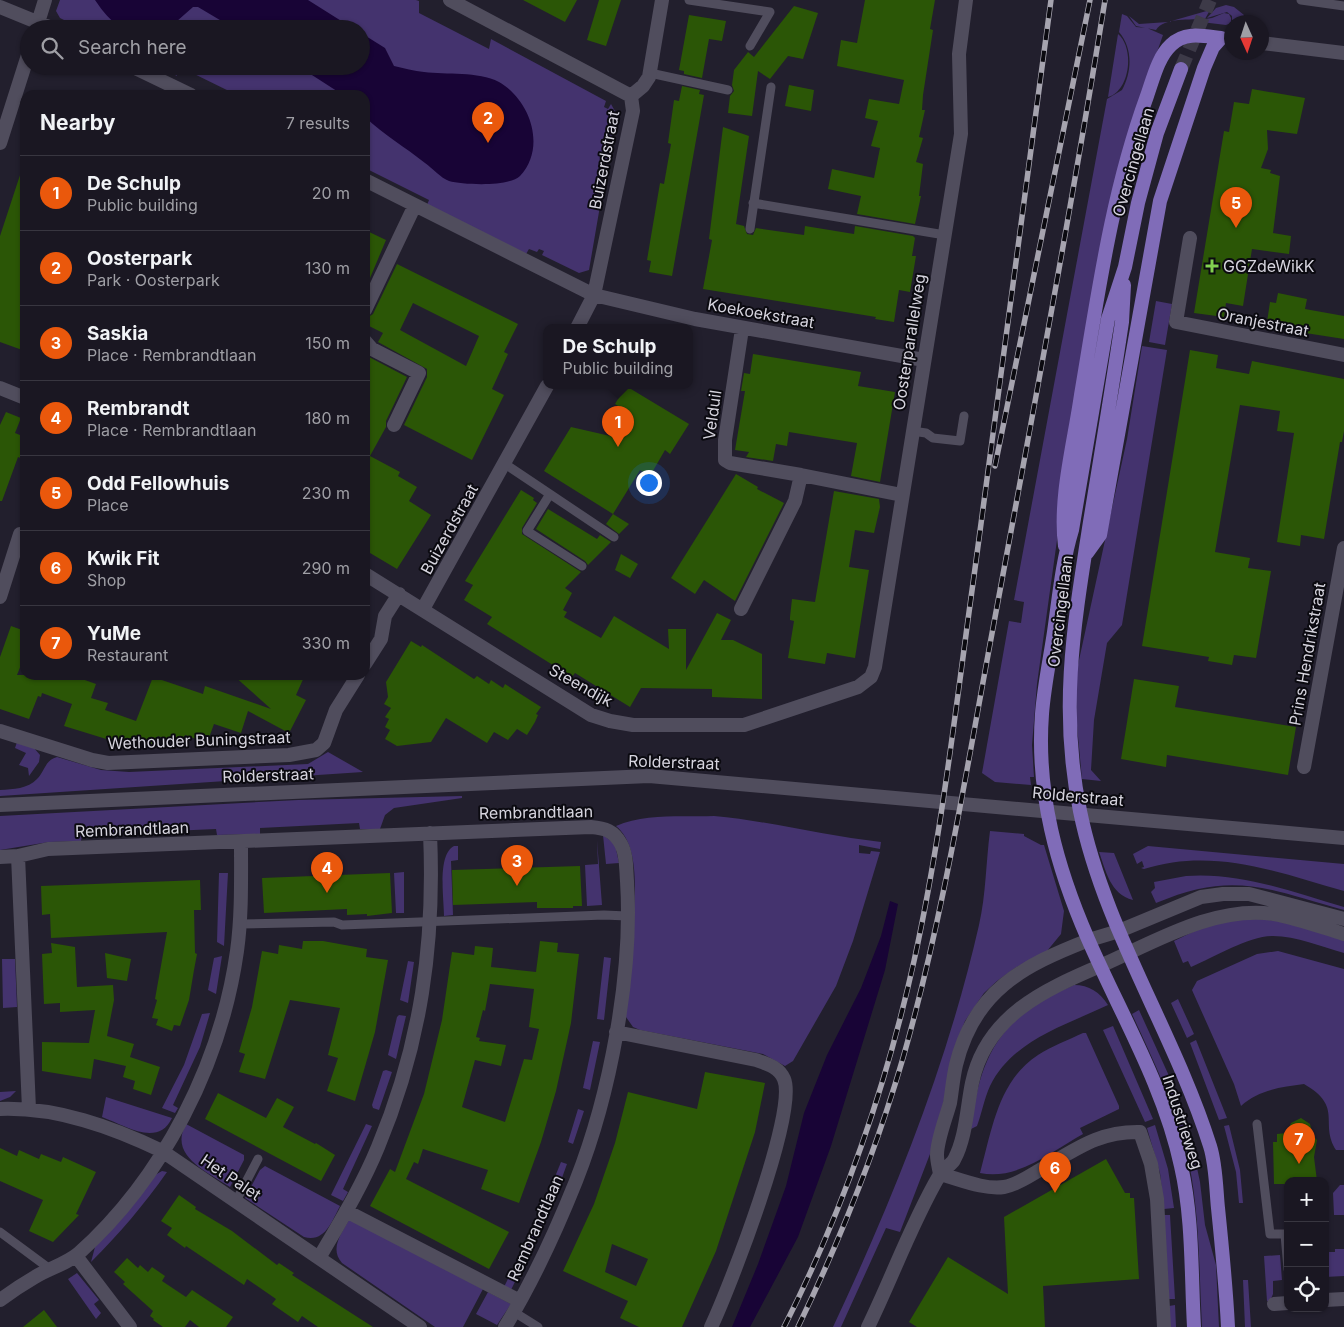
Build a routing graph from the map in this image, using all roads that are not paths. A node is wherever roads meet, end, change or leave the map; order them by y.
1 (45, 0) edge
2 (450, 0) edge
3 (662, 0) edge
4 (689, 0) edge
5 (966, 0) edge
6 (1301, 0) edge
7 (1344, 6) edge
8 (0, 7) edge
9 (27, 20) edge
10 (39, 20) edge
11 (1224, 39) edge
12 (1224, 40) edge
13 (1269, 44) edge
14 (750, 46) dead end
15 (1344, 53) edge
16 (1181, 69) tunnel mouth
17 (650, 73) junction
18 (22, 75) edge
19 (150, 75) edge
20 (771, 87) dead end
21 (181, 90) edge
22 (728, 90) dead end
23 (631, 96) junction
24 (0, 143) edge
25 (370, 182) edge
26 (753, 203) junction
27 (415, 204) junction
28 (750, 229) dead end
29 (945, 235) junction
30 (1190, 238) dead end
31 (1125, 266) junction
32 (594, 295) junction
33 (370, 299) edge
34 (579, 324) edge
35 (742, 328) junction
36 (370, 346) edge
37 (1344, 355) edge
38 (924, 360) junction
39 (0, 388) edge
40 (545, 389) edge
41 (20, 396) edge
42 (964, 416) dead end
43 (394, 425) dead end
44 (912, 431) junction
45 (505, 464) junction
46 (801, 475) junction
47 (550, 494) junction
48 (902, 495) junction
49 (20, 534) dead end
50 (614, 538) dead end
51 (1344, 548) edge
52 (1066, 551) junction
53 (1084, 556) junction
54 (582, 566) dead end
55 (370, 577) edge
56 (398, 594) junction
57 (0, 597) edge
58 (423, 608) junction
59 (741, 609) dead end
60 (370, 656) edge
61 (355, 680) edge
62 (863, 684) joint
63 (0, 731) edge
64 (1304, 767) dead end
65 (0, 804) edge
66 (430, 832) junction
67 (1344, 838) edge
68 (241, 842) junction
69 (18, 856) junction
70 (0, 857) edge
71 (627, 916) junction
72 (1344, 919) edge
73 (431, 921) junction
74 (239, 924) junction
75 (1119, 931) junction
76 (1344, 934) edge
77 (1088, 940) junction
78 (1129, 953) junction
79 (1100, 966) junction
80 (616, 1032) junction
81 (0, 1109) edge
82 (29, 1109) junction
83 (1257, 1124) dead end
84 (162, 1152) junction
85 (258, 1159) dead end
86 (940, 1174) junction
87 (236, 1201) junction
88 (346, 1210) junction
89 (0, 1232) edge
90 (76, 1256) junction
91 (319, 1258) junction
92 (1288, 1267) edge
93 (50, 1269) junction
94 (1344, 1299) edge
95 (0, 1300) edge
96 (1329, 1300) edge
97 (517, 1307) junction
98 (130, 1327) edge
99 (420, 1327) edge
100 (505, 1327) edge
101 (538, 1327) edge
102 (711, 1327) edge
103 (868, 1327) edge
104 (1164, 1327) edge
105 (1194, 1327) edge
106 (1228, 1327) edge

1 - 10 street
2 - 23 street
3 - 17 street, Buizerdstraat
4 - 14 lane
5 - 29 street, Oosterparallelweg
6 - 7 lane
8 - 9 street
11 - 52 main road
12 - 53 main road
13 - 15 street
16 - 31 main road, Overcingellaan
17 - 22 lane
17 - 23 street, Buizerdstraat
18 - 24 street
19 - 21 street
20 - 26 lane
23 - 32 street, Buizerdstraat
25 - 27 street, Koekoekstraat
26 - 28 lane
26 - 29 lane
27 - 32 street, Koekoekstraat
27 - 33 street
29 - 38 street, Oosterparallelweg
30 - 37 street, Oranjestraat
31 - 52 main road, Overcingellaan
31 - 53 main road, Overcingellaan
32 - 34 street, Buizerdstraat
32 - 35 street, Koekoekstraat
35 - 38 street, Koekoekstraat
35 - 46 street, Velduil
36 - 43 street
38 - 44 street, Oosterparallelweg
39 - 41 street
40 - 45 street, Buizerdstraat
42 - 44 lane
44 - 48 street, Oosterparallelweg
45 - 47 lane
45 - 58 street, Buizerdstraat
46 - 48 street, Velduil
46 - 59 street
47 - 50 lane
47 - 54 lane
48 - 62 street, Oosterparallelweg
49 - 57 street
51 - 64 street, Prins Hendrikstraat
52 - 77 main road, Overcingellaan
53 - 75 main road, Overcingellaan
55 - 56 street, Steendijk
56 - 58 street, Steendijk
56 - 60 street
58 - 62 street, Steendijk
61 - 63 street, Wethouder Buningstraat
65 - 67 street, Rolderstraat
66 - 68 street, Rembrandtlaan
66 - 71 street, Rembrandtlaan
66 - 73 street
68 - 69 street, Rembrandtlaan
68 - 74 street
69 - 70 street, Rembrandtlaan
69 - 82 street
71 - 73 lane
71 - 80 street, Rembrandtlaan
72 - 75 street
73 - 74 lane
73 - 88 street
74 - 84 street
75 - 77 street
75 - 78 main road, Overcingellaan
76 - 78 street
77 - 79 main road, Industrieweg
77 - 86 street
78 - 79 street
78 - 106 main road, Industrieweg
79 - 86 street
79 - 105 main road, Industrieweg
80 - 97 street, Rembrandtlaan
80 - 102 street
81 - 82 street, Het Palet
82 - 84 street, Het Palet
83 - 92 lane
84 - 87 street, Het Palet
84 - 90 street
85 - 87 lane
86 - 103 street
86 - 104 street
87 - 91 street, Het Palet
88 - 91 street
88 - 97 street
89 - 93 lane
90 - 93 street
90 - 98 street
91 - 99 street, Het Palet
93 - 95 street
94 - 96 street
97 - 100 street, Rembrandtlaan
97 - 101 lane

